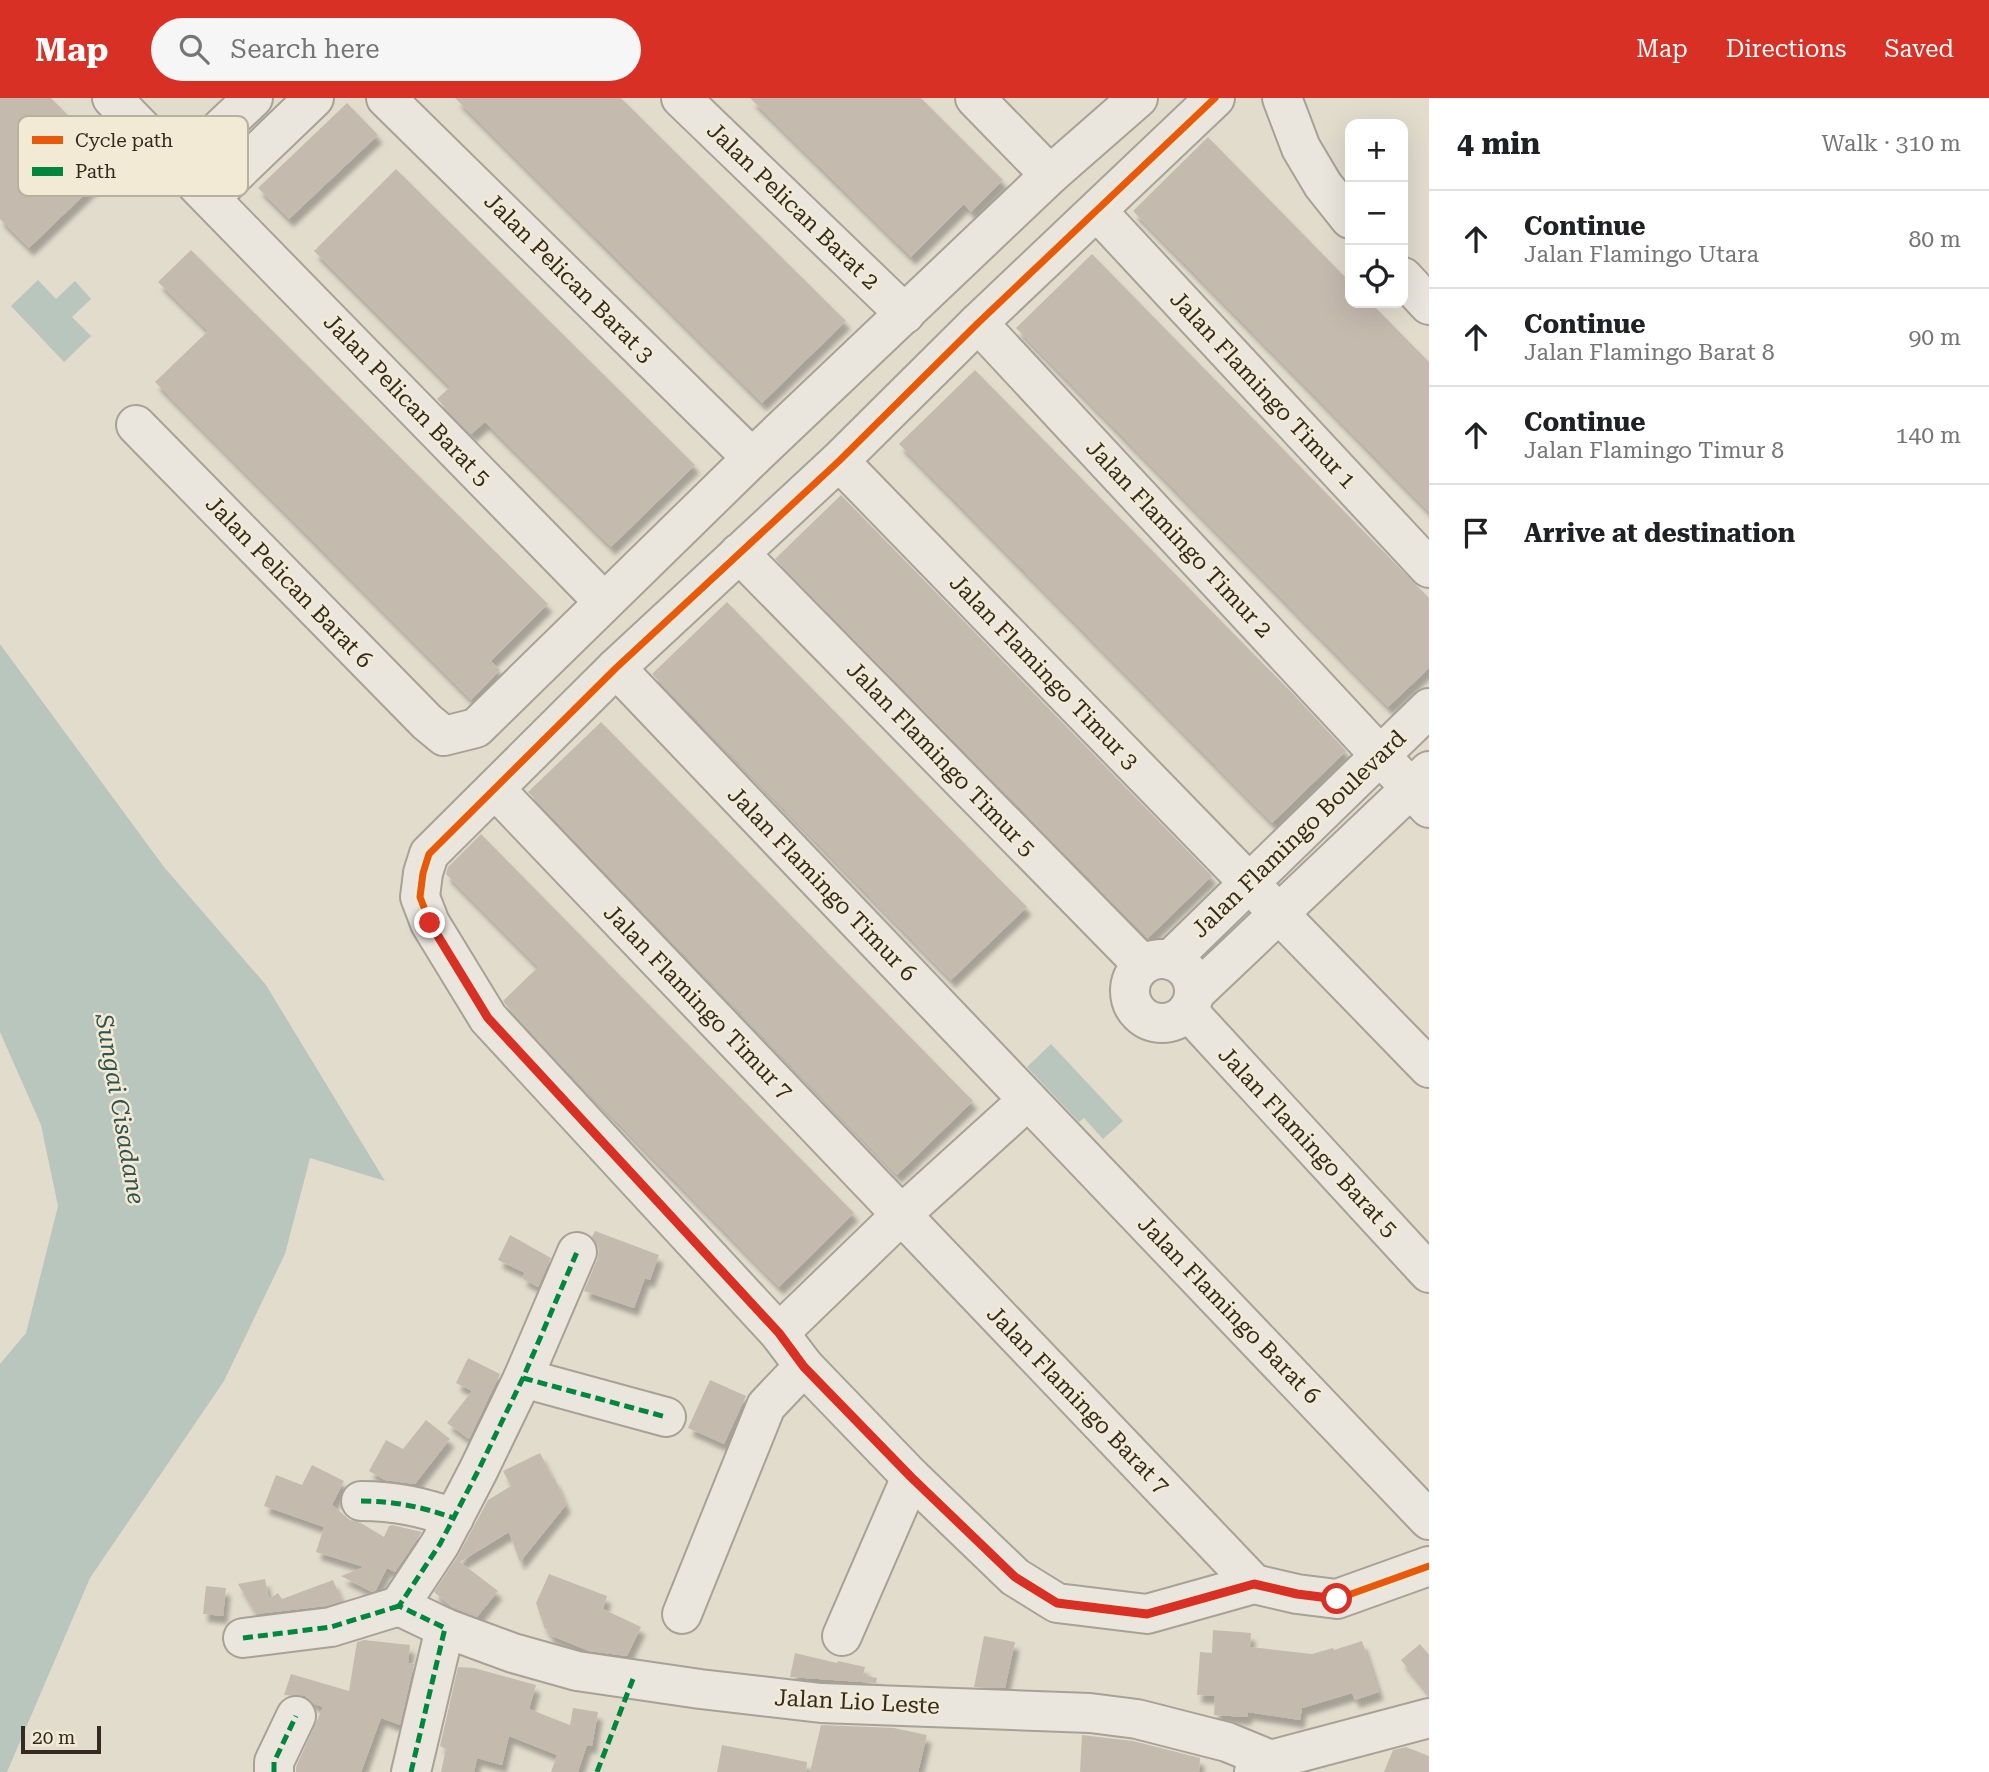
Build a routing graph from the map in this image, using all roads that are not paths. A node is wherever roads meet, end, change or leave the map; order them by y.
1 (112, 98) edge
2 (253, 98) edge
3 (314, 98) edge
4 (386, 98) edge
5 (681, 98) edge
6 (975, 98) edge
7 (1138, 98) edge
8 (1215, 98) edge
9 (1282, 98) edge
10 (130, 116) edge
11 (234, 116) edge
12 (248, 161) edge
13 (1050, 175) junction
14 (210, 198) edge
15 (1097, 211) junction
16 (1345, 212) edge
17 (1408, 282) edge
18 (1429, 305) edge
19 (905, 314) junction
20 (978, 323) junction
21 (136, 425) dead end
22 (752, 458) junction
23 (839, 461) junction
24 (739, 553) junction
25 (1429, 568) edge
26 (604, 602) junction
27 (616, 668) junction
28 (1429, 708) edge
29 (1380, 755) junction
30 (495, 789) junction
31 (1423, 789) edge
32 (1249, 883) junction
33 (1279, 914) junction
34 (1156, 963) junction
35 (1191, 1002) junction
36 (1429, 1068) edge
37 (1028, 1100) junction
38 (901, 1215) junction
39 (578, 1252) dead end
40 (1429, 1273) edge
41 (779, 1333) junction
42 (804, 1367) junction
43 (523, 1378) junction
44 (666, 1417) dead end
45 (911, 1477) junction
46 (361, 1500) dead end
47 (454, 1518) junction
48 (1429, 1520) edge
49 (1429, 1566) edge
50 (1254, 1584) junction
51 (399, 1606) junction
52 (682, 1614) dead end
53 (445, 1628) junction
54 (842, 1636) dead end
55 (243, 1638) dead end
56 (296, 1716) dead end
57 (1429, 1718) edge
58 (1262, 1766) edge
59 (274, 1772) edge
60 (411, 1772) edge

1 - 10 street, Jalan Pelican Barat 5
2 - 11 street
3 - 12 street
4 - 22 street, Jalan Pelican Barat 3
5 - 19 street, Jalan Pelican Barat 2
6 - 13 street
7 - 13 street
8 - 15 street
9 - 16 street
13 - 19 street
14 - 26 street, Jalan Pelican Barat 5
15 - 20 street
15 - 25 street, Jalan Flamingo Timur 1
17 - 18 street
19 - 22 street
20 - 23 street
20 - 29 street, Jalan Flamingo Timur 2
21 - 26 street, Jalan Pelican Barat 6
22 - 26 street
23 - 24 street
23 - 32 street, Jalan Flamingo Timur 3
24 - 27 street
24 - 34 street, Jalan Flamingo Timur 5
27 - 30 street
27 - 37 street, Jalan Flamingo Timur 6
28 - 29 street, Jalan Flamingo Boulevard
29 - 31 street, Jalan Flamingo Timur 2
29 - 32 street, Jalan Flamingo Boulevard
30 - 38 street, Jalan Flamingo Timur 7
30 - 41 street
31 - 33 street, Jalan Flamingo Boulevard
32 - 33 street, Jalan Flamingo Timur 3
32 - 34 street, Jalan Flamingo Boulevard
33 - 35 street, Jalan Flamingo Boulevard
33 - 36 street, Jalan Flamingo Timur 3
34 - 35 street
34 - 35 street
35 - 40 street, Jalan Flamingo Barat 5
37 - 38 street
37 - 48 street, Jalan Flamingo Barat 6
38 - 41 street
38 - 50 street, Jalan Flamingo Barat 7
39 - 43 street
41 - 42 street
42 - 45 street
42 - 52 street
43 - 44 street
43 - 47 street
45 - 50 street
45 - 54 street
46 - 47 street
47 - 51 street
49 - 50 street
51 - 53 street, Jalan Lio Leste
51 - 55 street
53 - 58 street, Jalan Lio Leste
53 - 60 street
56 - 59 street
57 - 58 street

